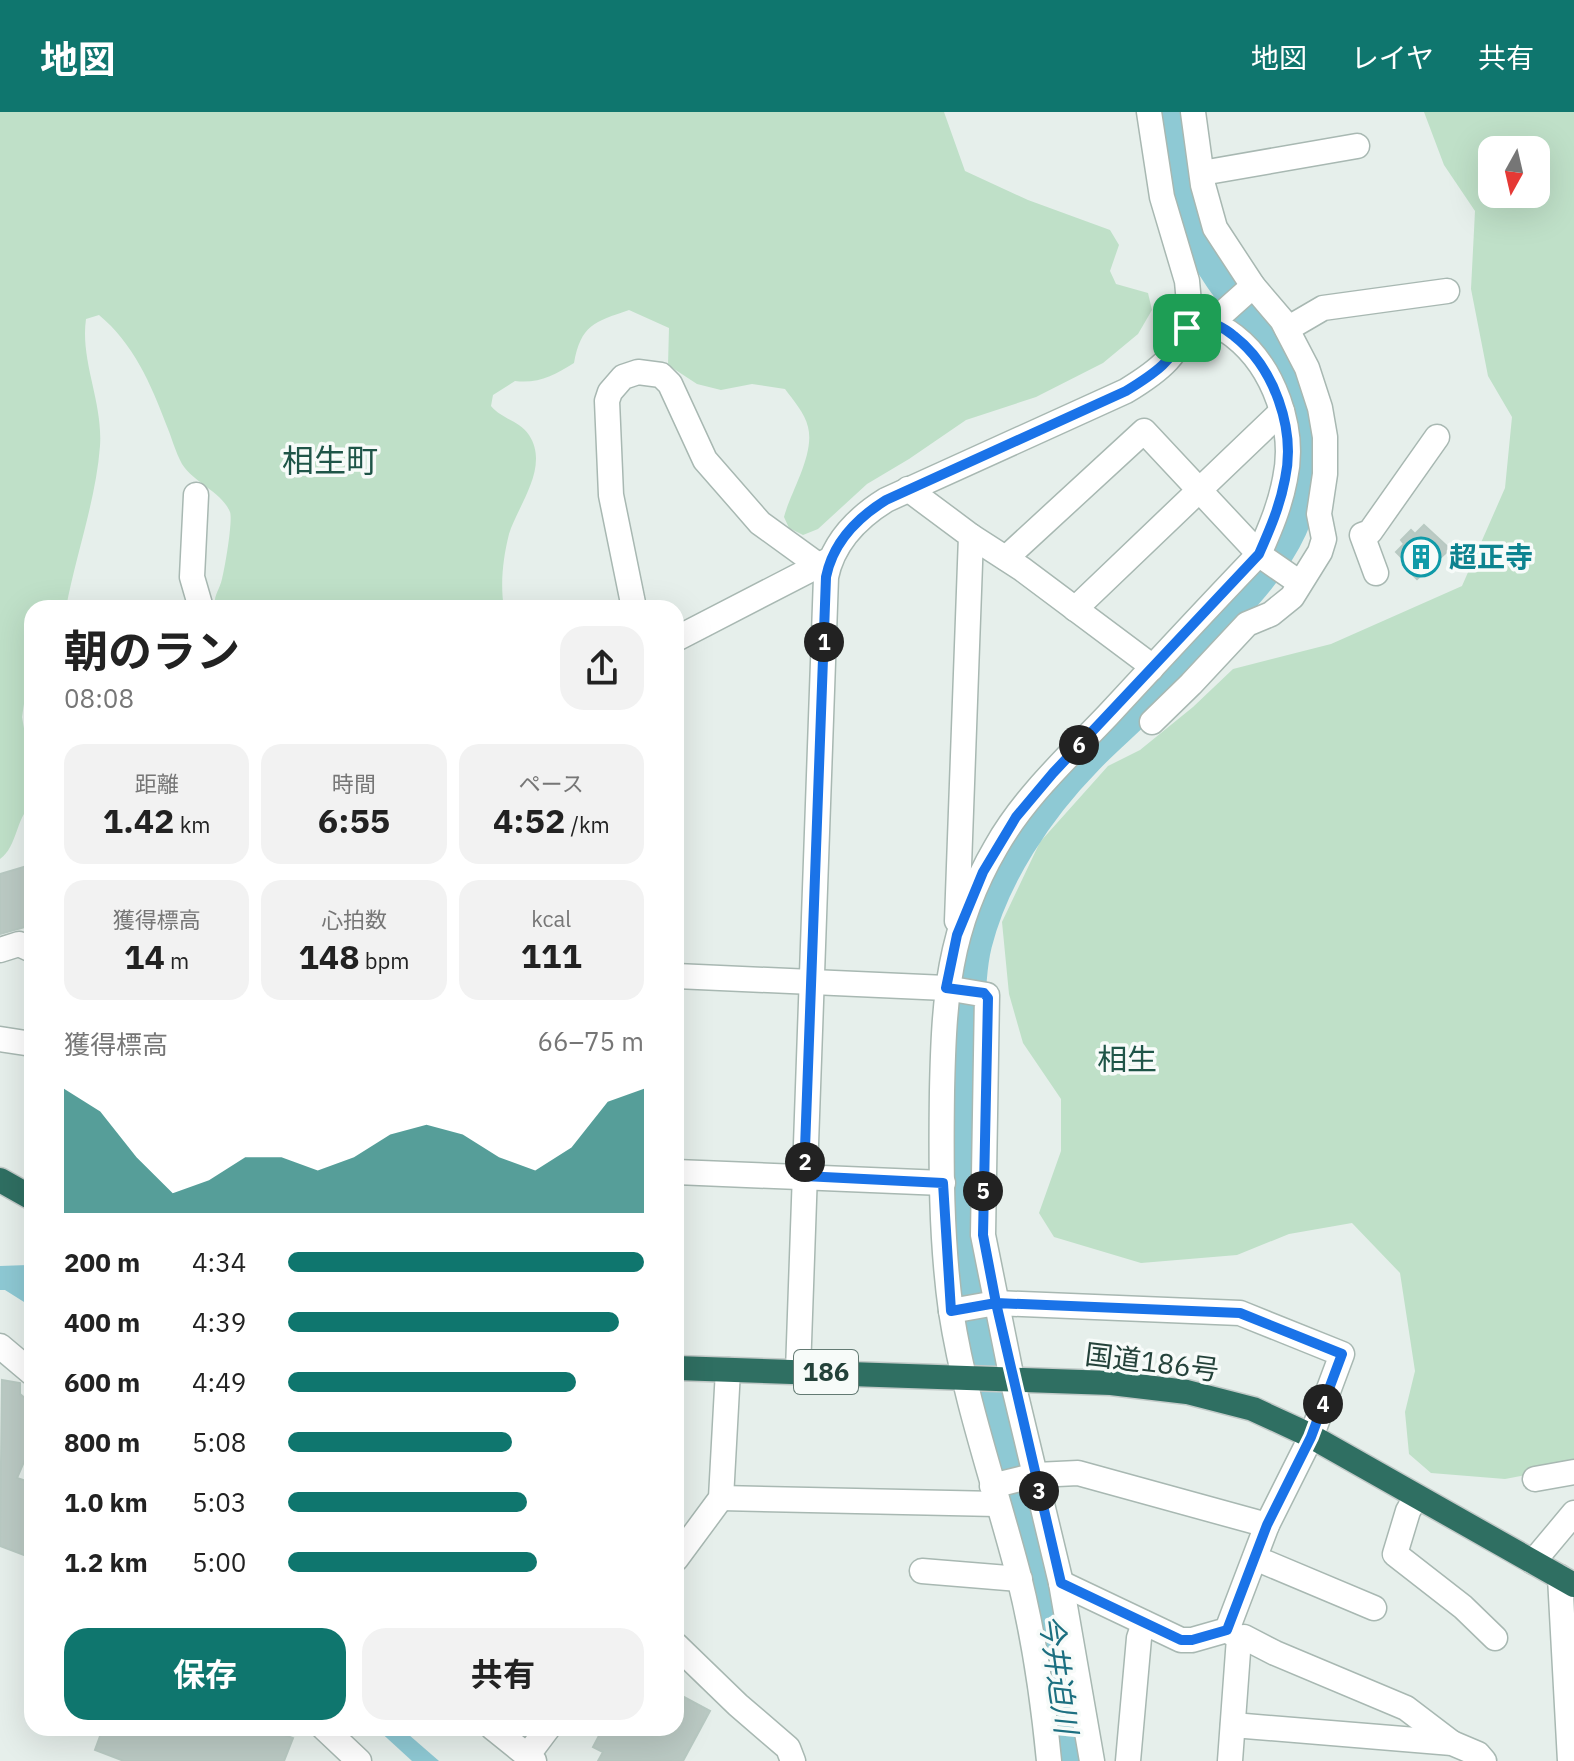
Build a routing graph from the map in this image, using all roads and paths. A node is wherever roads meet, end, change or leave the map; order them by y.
1 (1149, 112) edge
2 (1193, 112) edge
3 (1357, 146) dead end
4 (1202, 173) junction
5 (1250, 288) junction
6 (1447, 291) dead end
7 (1225, 311) dead end
8 (1190, 314) junction
9 (1287, 329) junction
10 (1282, 411) junction
11 (1437, 437) dead end
12 (908, 489) junction
13 (1199, 491) junction
14 (196, 495) dead end
15 (1321, 530) junction
16 (1362, 535) junction
17 (971, 536) junction
18 (1260, 555) junction
19 (1006, 558) junction
20 (824, 563) junction
21 (1376, 573) dead end
22 (1297, 580) junction
23 (199, 600) edge
24 (632, 600) edge
25 (1075, 609) junction
26 (684, 635) edge
27 (1151, 669) junction
28 (1152, 722) dead end
29 (957, 935) junction
30 (24, 946) edge
31 (0, 950) edge
32 (684, 976) edge
33 (812, 983) junction
34 (952, 988) junction
35 (0, 1039) edge
36 (24, 1043) edge
37 (684, 1172) edge
38 (804, 1176) junction
39 (0, 1180) edge
40 (943, 1183) junction
41 (24, 1194) edge
42 (994, 1303) junction
43 (957, 1310) junction
44 (0, 1347) edge
45 (24, 1366) edge
46 (684, 1368) edge
47 (728, 1370) junction
48 (798, 1371) junction
49 (970, 1378) junction
50 (1009, 1379) junction
51 (1311, 1437) junction
52 (1574, 1472) edge
53 (1032, 1476) junction
54 (1535, 1479) dead end
55 (996, 1491) junction
56 (1416, 1497) junction
57 (721, 1498) junction
58 (1574, 1513) edge
59 (1267, 1525) junction
60 (684, 1548) edge
61 (1255, 1558) junction
62 (1533, 1562) junction
63 (922, 1571) dead end
64 (1020, 1579) junction
65 (1567, 1581) edge
66 (1061, 1583) junction
67 (1374, 1608) dead end
68 (1144, 1623) junction
69 (1233, 1634) junction
70 (1495, 1638) dead end
71 (684, 1653) edge
72 (1233, 1725) junction
73 (331, 1736) edge
74 (503, 1736) edge
75 (543, 1736) edge
76 (1452, 1743) junction
77 (530, 1758) edge
78 (352, 1759) edge
79 (793, 1761) edge
80 (1049, 1761) edge
81 (1092, 1761) edge
82 (1128, 1761) edge
83 (1230, 1761) edge
84 (1484, 1761) edge
85 (1570, 1761) edge

1 - 8 street
2 - 4 street
3 - 4 street
4 - 5 street
5 - 7 street
5 - 9 street
6 - 9 street
8 - 10 street
8 - 12 street
9 - 15 street
10 - 13 street
10 - 18 street
11 - 16 street
12 - 17 street
12 - 20 street
13 - 18 street
13 - 19 street
13 - 25 street
14 - 23 street
15 - 16 street
15 - 22 street
16 - 21 street
17 - 19 street
17 - 29 street
18 - 22 street
18 - 27 street
19 - 25 street
20 - 24 street
20 - 26 street
20 - 33 street
22 - 28 street
25 - 27 street
27 - 29 street
29 - 34 street
30 - 31 street
32 - 33 street
33 - 34 street
33 - 38 street
34 - 40 street
34 - 42 street
35 - 36 street
37 - 38 street
38 - 40 street
38 - 48 street
39 - 41 highway
40 - 43 street
42 - 43 street
42 - 50 street
42 - 51 street
43 - 49 street
44 - 45 street
46 - 47 highway, 国道186号 / 186
47 - 48 highway, 国道186号 / 186
47 - 57 street
48 - 49 highway, 国道186号 / 186
49 - 50 highway, 国道186号 / 186
49 - 55 street
50 - 51 highway, 国道186号 / 186
50 - 53 street
51 - 56 highway, 国道186号 / 186
51 - 59 street
52 - 54 street
53 - 55 street
53 - 59 street
53 - 66 street
55 - 57 street
55 - 64 street
56 - 62 highway, 国道186号 / 186
56 - 70 street
57 - 60 street
58 - 62 street
59 - 61 street
61 - 67 street
61 - 69 street
62 - 65 highway, 国道186号 / 186
63 - 64 street
64 - 80 street
65 - 85 street
66 - 68 street
66 - 81 street
68 - 69 street
68 - 82 street
69 - 72 street
69 - 76 street
71 - 79 street
72 - 76 street
72 - 83 street
73 - 78 street
74 - 77 street
75 - 77 street
76 - 84 street

